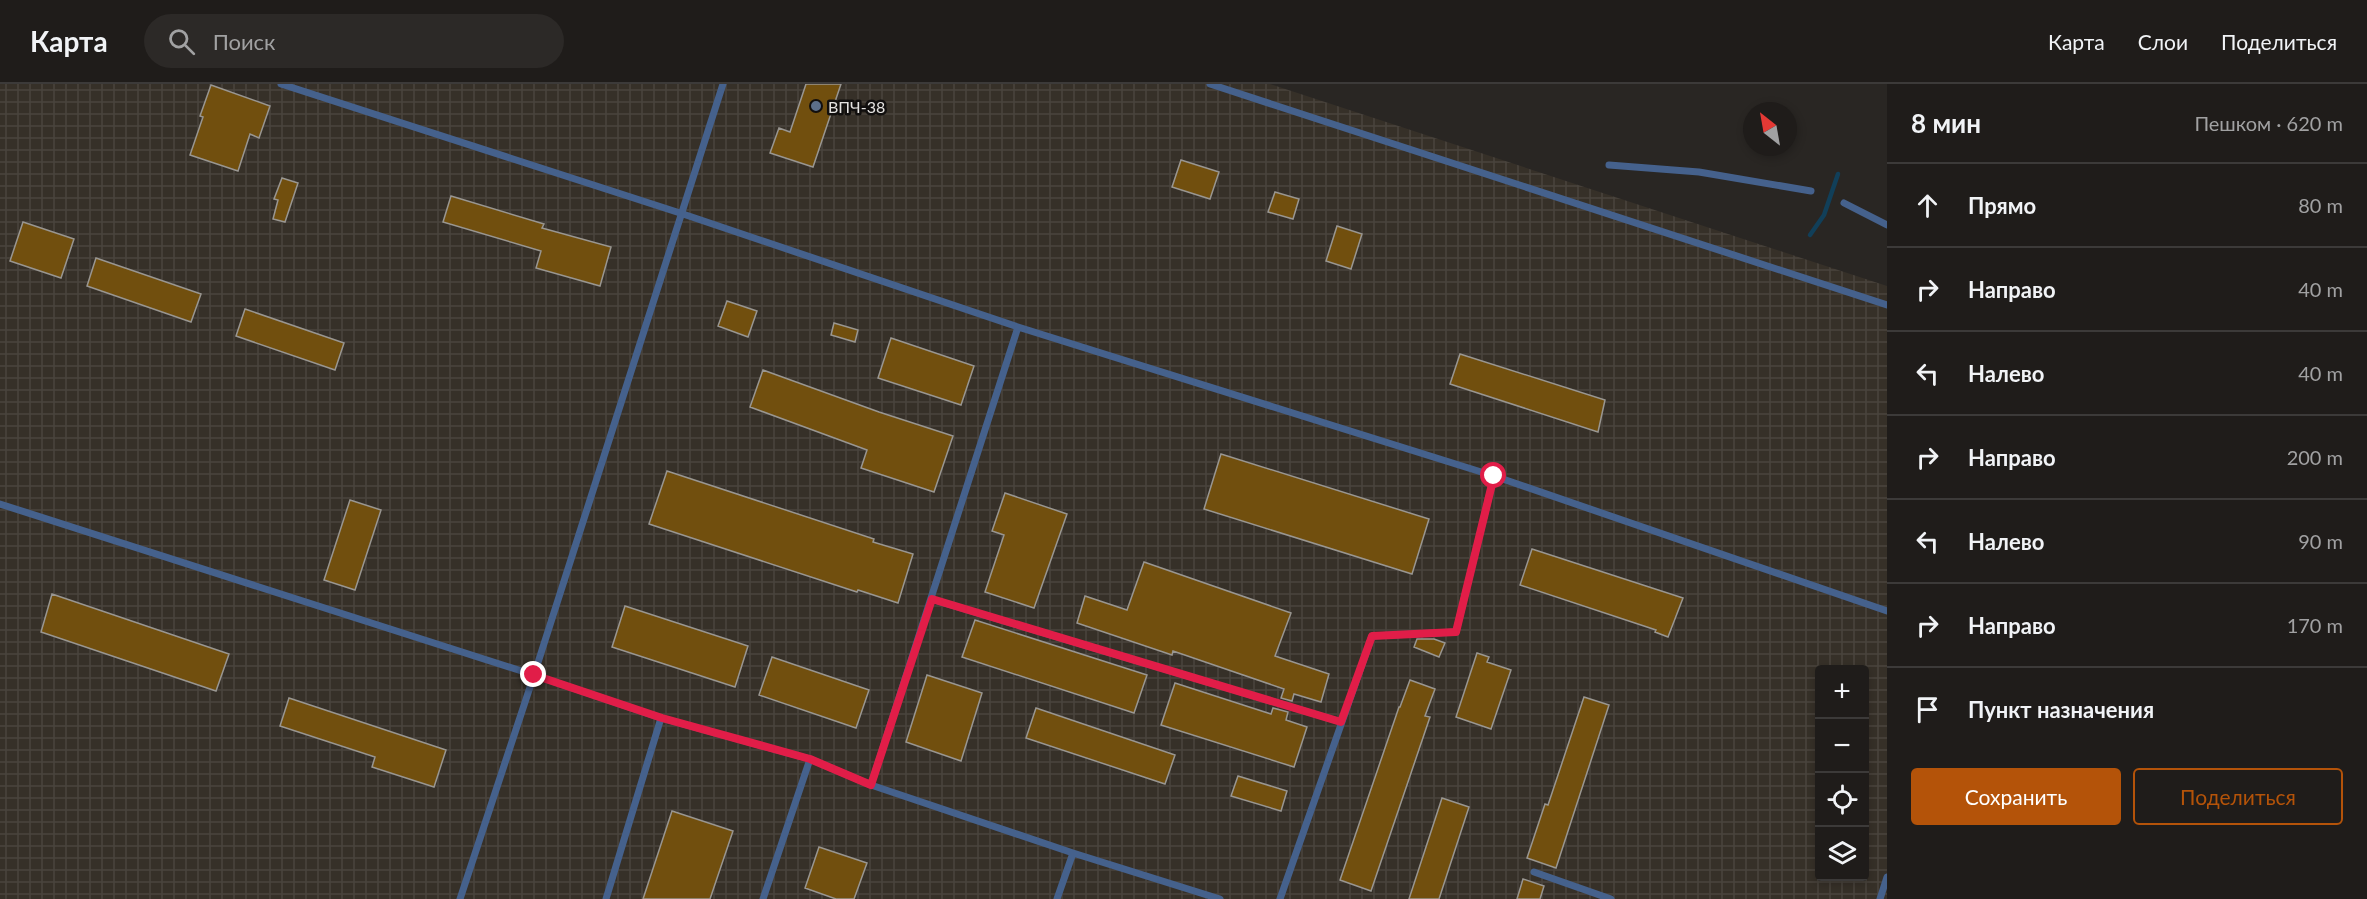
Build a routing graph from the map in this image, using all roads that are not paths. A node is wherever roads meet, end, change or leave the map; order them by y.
1 (281, 84) edge
2 (723, 84) edge
3 (1210, 84) edge
4 (1609, 165) dead end
5 (1811, 191) dead end
6 (1844, 203) dead end
7 (680, 213) junction
8 (1887, 225) edge
9 (1887, 305) edge
10 (1018, 327) junction
11 (1494, 476) junction
12 (0, 504) edge
13 (932, 599) junction
14 (1887, 611) edge
15 (534, 675) junction
16 (662, 718) junction
17 (1341, 722) junction
18 (810, 759) junction
19 (871, 785) junction
20 (1073, 853) junction
21 (1534, 872) dead end
22 (1887, 877) edge
23 (460, 899) edge
24 (606, 899) edge
25 (763, 899) edge
26 (1057, 899) edge
27 (1220, 899) edge
28 (1280, 899) edge
29 (1611, 899) edge
30 (1880, 899) edge

1 - 7 lane
2 - 7 lane
3 - 9 lane
4 - 5 lane
6 - 8 lane
7 - 10 lane
7 - 15 lane
10 - 11 lane
10 - 13 lane
11 - 14 lane
11 - 17 lane
12 - 15 lane
13 - 17 lane
13 - 19 lane
15 - 16 lane
15 - 23 lane
16 - 18 lane
16 - 24 lane
17 - 28 lane
18 - 19 lane
18 - 25 lane
19 - 20 lane
20 - 26 lane
20 - 27 lane
21 - 29 lane
22 - 30 lane

